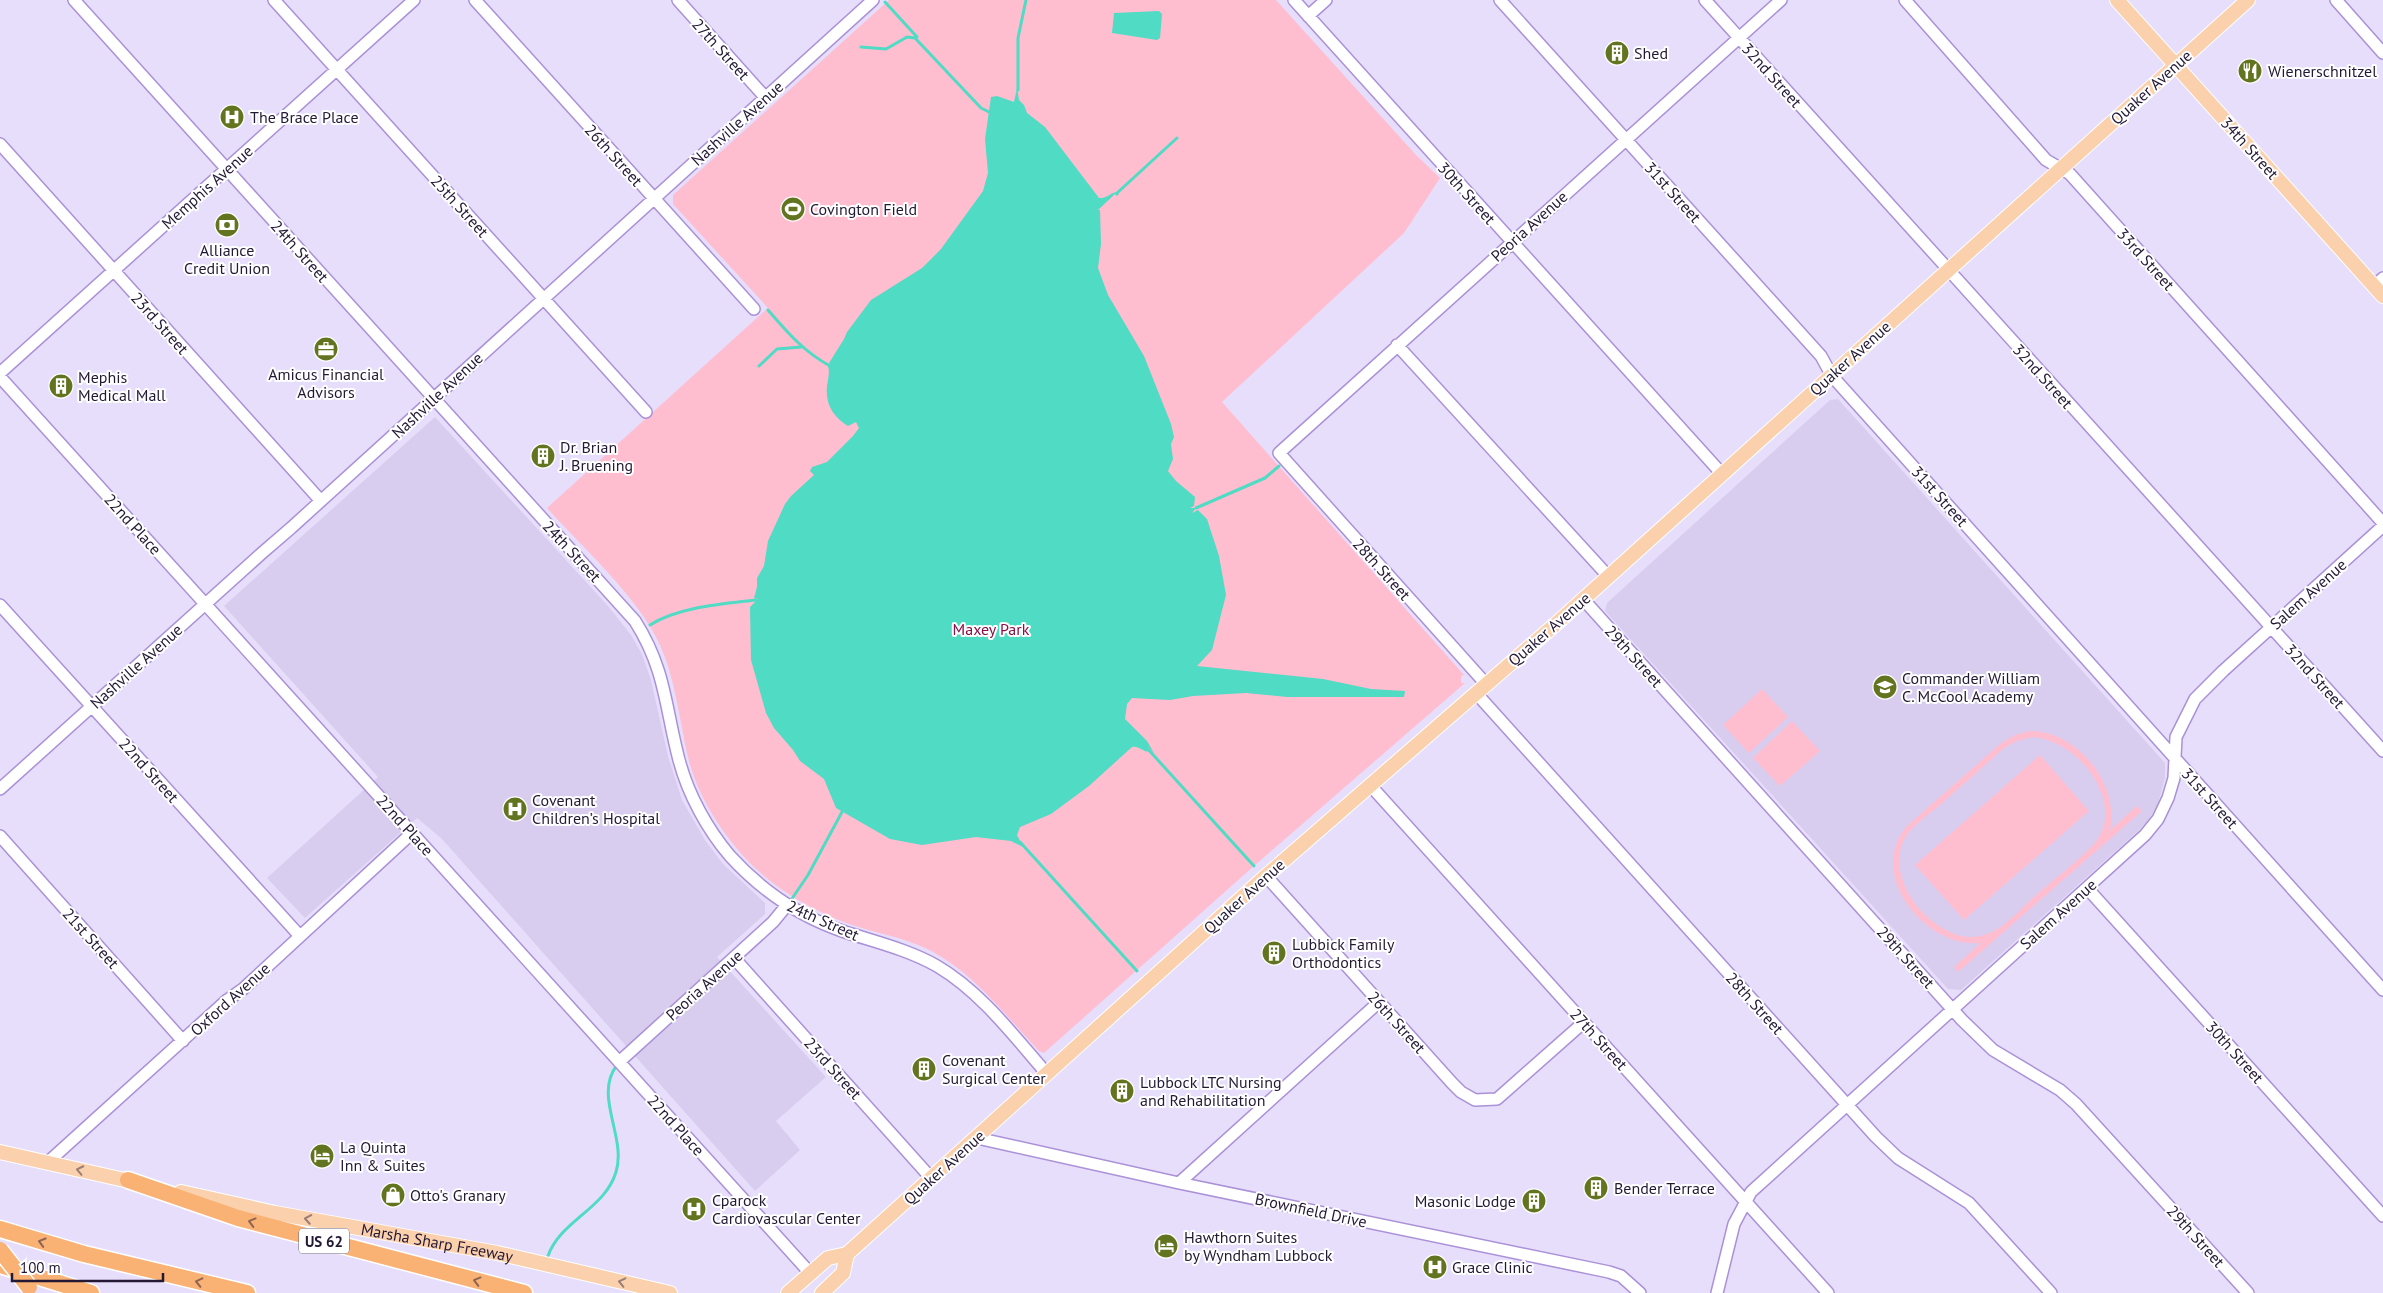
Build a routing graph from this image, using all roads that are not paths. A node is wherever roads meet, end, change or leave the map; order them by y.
1 (74, 0) edge
2 (274, 0) edge
3 (414, 0) edge
4 (474, 0) edge
5 (678, 0) edge
6 (873, 0) edge
7 (1294, 0) edge
8 (1326, 0) edge
9 (1500, 0) edge
10 (1705, 0) edge
11 (1781, 0) edge
12 (1905, 0) edge
13 (2117, 0) edge
14 (2248, 0) edge
15 (2336, 0) edge
16 (1308, 16) junction
17 (1738, 38) junction
18 (2383, 53) edge
19 (2176, 65) junction
20 (337, 70) junction
21 (765, 97) junction
22 (1626, 139) junction
23 (0, 144) edge
24 (2060, 168) junction
25 (226, 169) junction
26 (654, 198) junction
27 (1512, 242) junction
28 (1947, 270) junction
29 (114, 271) junction
30 (2380, 287) edge
31 (543, 298) junction
32 (754, 309) dead end
33 (1397, 345) junction
34 (0, 375) edge
35 (1832, 376) junction
36 (435, 398) junction
37 (646, 412) dead end
38 (1278, 453) joint
39 (1722, 474) junction
40 (321, 501) junction
41 (2383, 525) edge
42 (1608, 576) junction
43 (1583, 599) junction
44 (205, 604) junction
45 (0, 605) edge
46 (2271, 627) junction
47 (1481, 688) junction
48 (91, 707) junction
49 (2383, 751) edge
50 (2176, 761) junction
51 (1370, 785) junction
52 (0, 789) edge
53 (412, 833) junction
54 (0, 836) edge
55 (1266, 876) junction
56 (2087, 888) junction
57 (787, 905) junction
58 (299, 935) junction
59 (734, 958) junction
60 (2383, 990) edge
61 (1378, 1002) junction
62 (1952, 1009) junction
63 (1584, 1023) junction
64 (183, 1041) junction
65 (619, 1062) junction
66 (1047, 1074) junction
67 (1846, 1105) junction
68 (976, 1138) junction
69 (0, 1152) edge
70 (47, 1163) junction
71 (931, 1178) junction
72 (128, 1180) junction
73 (1179, 1183) junction
74 (1745, 1201) junction
75 (2383, 1216) edge
76 (0, 1229) edge
77 (0, 1250) edge
78 (847, 1254) junction
79 (0, 1265) edge
80 (810, 1273) junction
81 (832, 1288) edge
82 (32, 1290) edge
83 (91, 1293) edge
84 (247, 1293) edge
85 (524, 1293) edge
86 (670, 1293) edge
87 (788, 1293) edge
88 (822, 1293) edge
89 (1640, 1293) edge
90 (1717, 1293) edge
91 (1828, 1293) edge
92 (2051, 1293) edge
93 (2248, 1293) edge

1 - 25 street, 24th Street
2 - 20 street, 25th Street
3 - 20 street, Memphis Avenue
4 - 26 street, 26th Street
5 - 21 street, 27th Street
6 - 21 street, Nashville Avenue
7 - 16 street, 30th Street
8 - 16 street
9 - 22 street, 31st Street
10 - 17 street, 32nd Street
11 - 17 street, Peoria Avenue
12 - 24 street, 33rd Street
13 - 19 main road, 34th Street
14 - 19 main road, Quaker Avenue
15 - 18 street
16 - 27 street, 30th Street
17 - 22 street, Peoria Avenue
17 - 28 street, 32nd Street
19 - 24 main road, Quaker Avenue
19 - 30 main road, 34th Street
20 - 25 street, Memphis Avenue
20 - 31 street, 25th Street
21 - 26 street, Nashville Avenue
22 - 27 street, Peoria Avenue
22 - 35 street, 31st Street
23 - 29 street, 23rd Street
24 - 28 main road, Quaker Avenue
24 - 41 street, 33rd Street
25 - 29 street, Memphis Avenue
25 - 36 street, 24th Street
26 - 31 street, Nashville Avenue
26 - 32 street, 26th Street
27 - 33 street, Peoria Avenue
27 - 39 street, 30th Street
28 - 35 main road, Quaker Avenue
28 - 46 street, 32nd Street
29 - 34 street, Memphis Avenue
29 - 40 street, 23rd Street
31 - 36 street, Nashville Avenue
31 - 37 street, 25th Street
33 - 38 street, Peoria Avenue
33 - 42 street
34 - 44 street, 22nd Place
35 - 39 main road, Quaker Avenue
35 - 50 street, 31st Street
36 - 40 street, Nashville Avenue
36 - 57 street, 24th Street
38 - 47 street, 28th Street
39 - 42 main road, Quaker Avenue
40 - 44 street, Nashville Avenue
41 - 46 street, Salem Avenue
42 - 43 main road, Quaker Avenue
43 - 47 main road, Quaker Avenue
43 - 62 street, 29th Street
44 - 48 street, Nashville Avenue
44 - 53 street, 22nd Place
45 - 48 street, 22nd Street
46 - 49 street, 32nd Street
46 - 50 street, Salem Avenue
47 - 51 main road, Quaker Avenue
47 - 67 street, 28th Street
48 - 52 street, Nashville Avenue
48 - 58 street, 22nd Street
50 - 56 street, Salem Avenue
50 - 60 street, 31st Street
51 - 55 main road, Quaker Avenue
51 - 63 street, 27th Street
53 - 58 street, Oxford Avenue
53 - 65 street, 22nd Place
54 - 64 street, 21st Street
55 - 61 street, 26th Street
55 - 66 main road, Quaker Avenue
56 - 62 street, Salem Avenue
56 - 75 street, 30th Street
57 - 59 street, Peoria Avenue
57 - 66 street, 24th Street
58 - 64 street, Oxford Avenue
59 - 65 street, Peoria Avenue
59 - 71 street, 23rd Street
61 - 63 street, 26th Street
61 - 73 street
62 - 67 street, Salem Avenue
62 - 93 street, 29th Street
63 - 74 street, 27th Street
64 - 70 street, Oxford Avenue
65 - 80 street, 22nd Place
66 - 68 main road, Quaker Avenue
67 - 74 street, Salem Avenue
67 - 92 street, 28th Street
68 - 71 main road, Quaker Avenue
68 - 73 street, Brownfield Drive
69 - 70 main road, Marsha Sharp Freeway / US 62
72 -> 70 main road, Marsha Sharp Freeway / US 62
71 - 78 main road, Quaker Avenue
85 -> 72 highway, US 62
86 -> 72 main road, Marsha Sharp Freeway
73 - 89 street, Brownfield Drive
74 - 90 street, Salem Avenue
74 - 91 street, 27th Street
84 -> 76 highway
77 - 82 highway, bridge
78 - 80 main road, Quaker Avenue
78 - 81 main road, Quaker Avenue
79 - 83 highway
80 - 87 main road, Quaker Avenue
81 - 88 main road, Quaker Avenue

